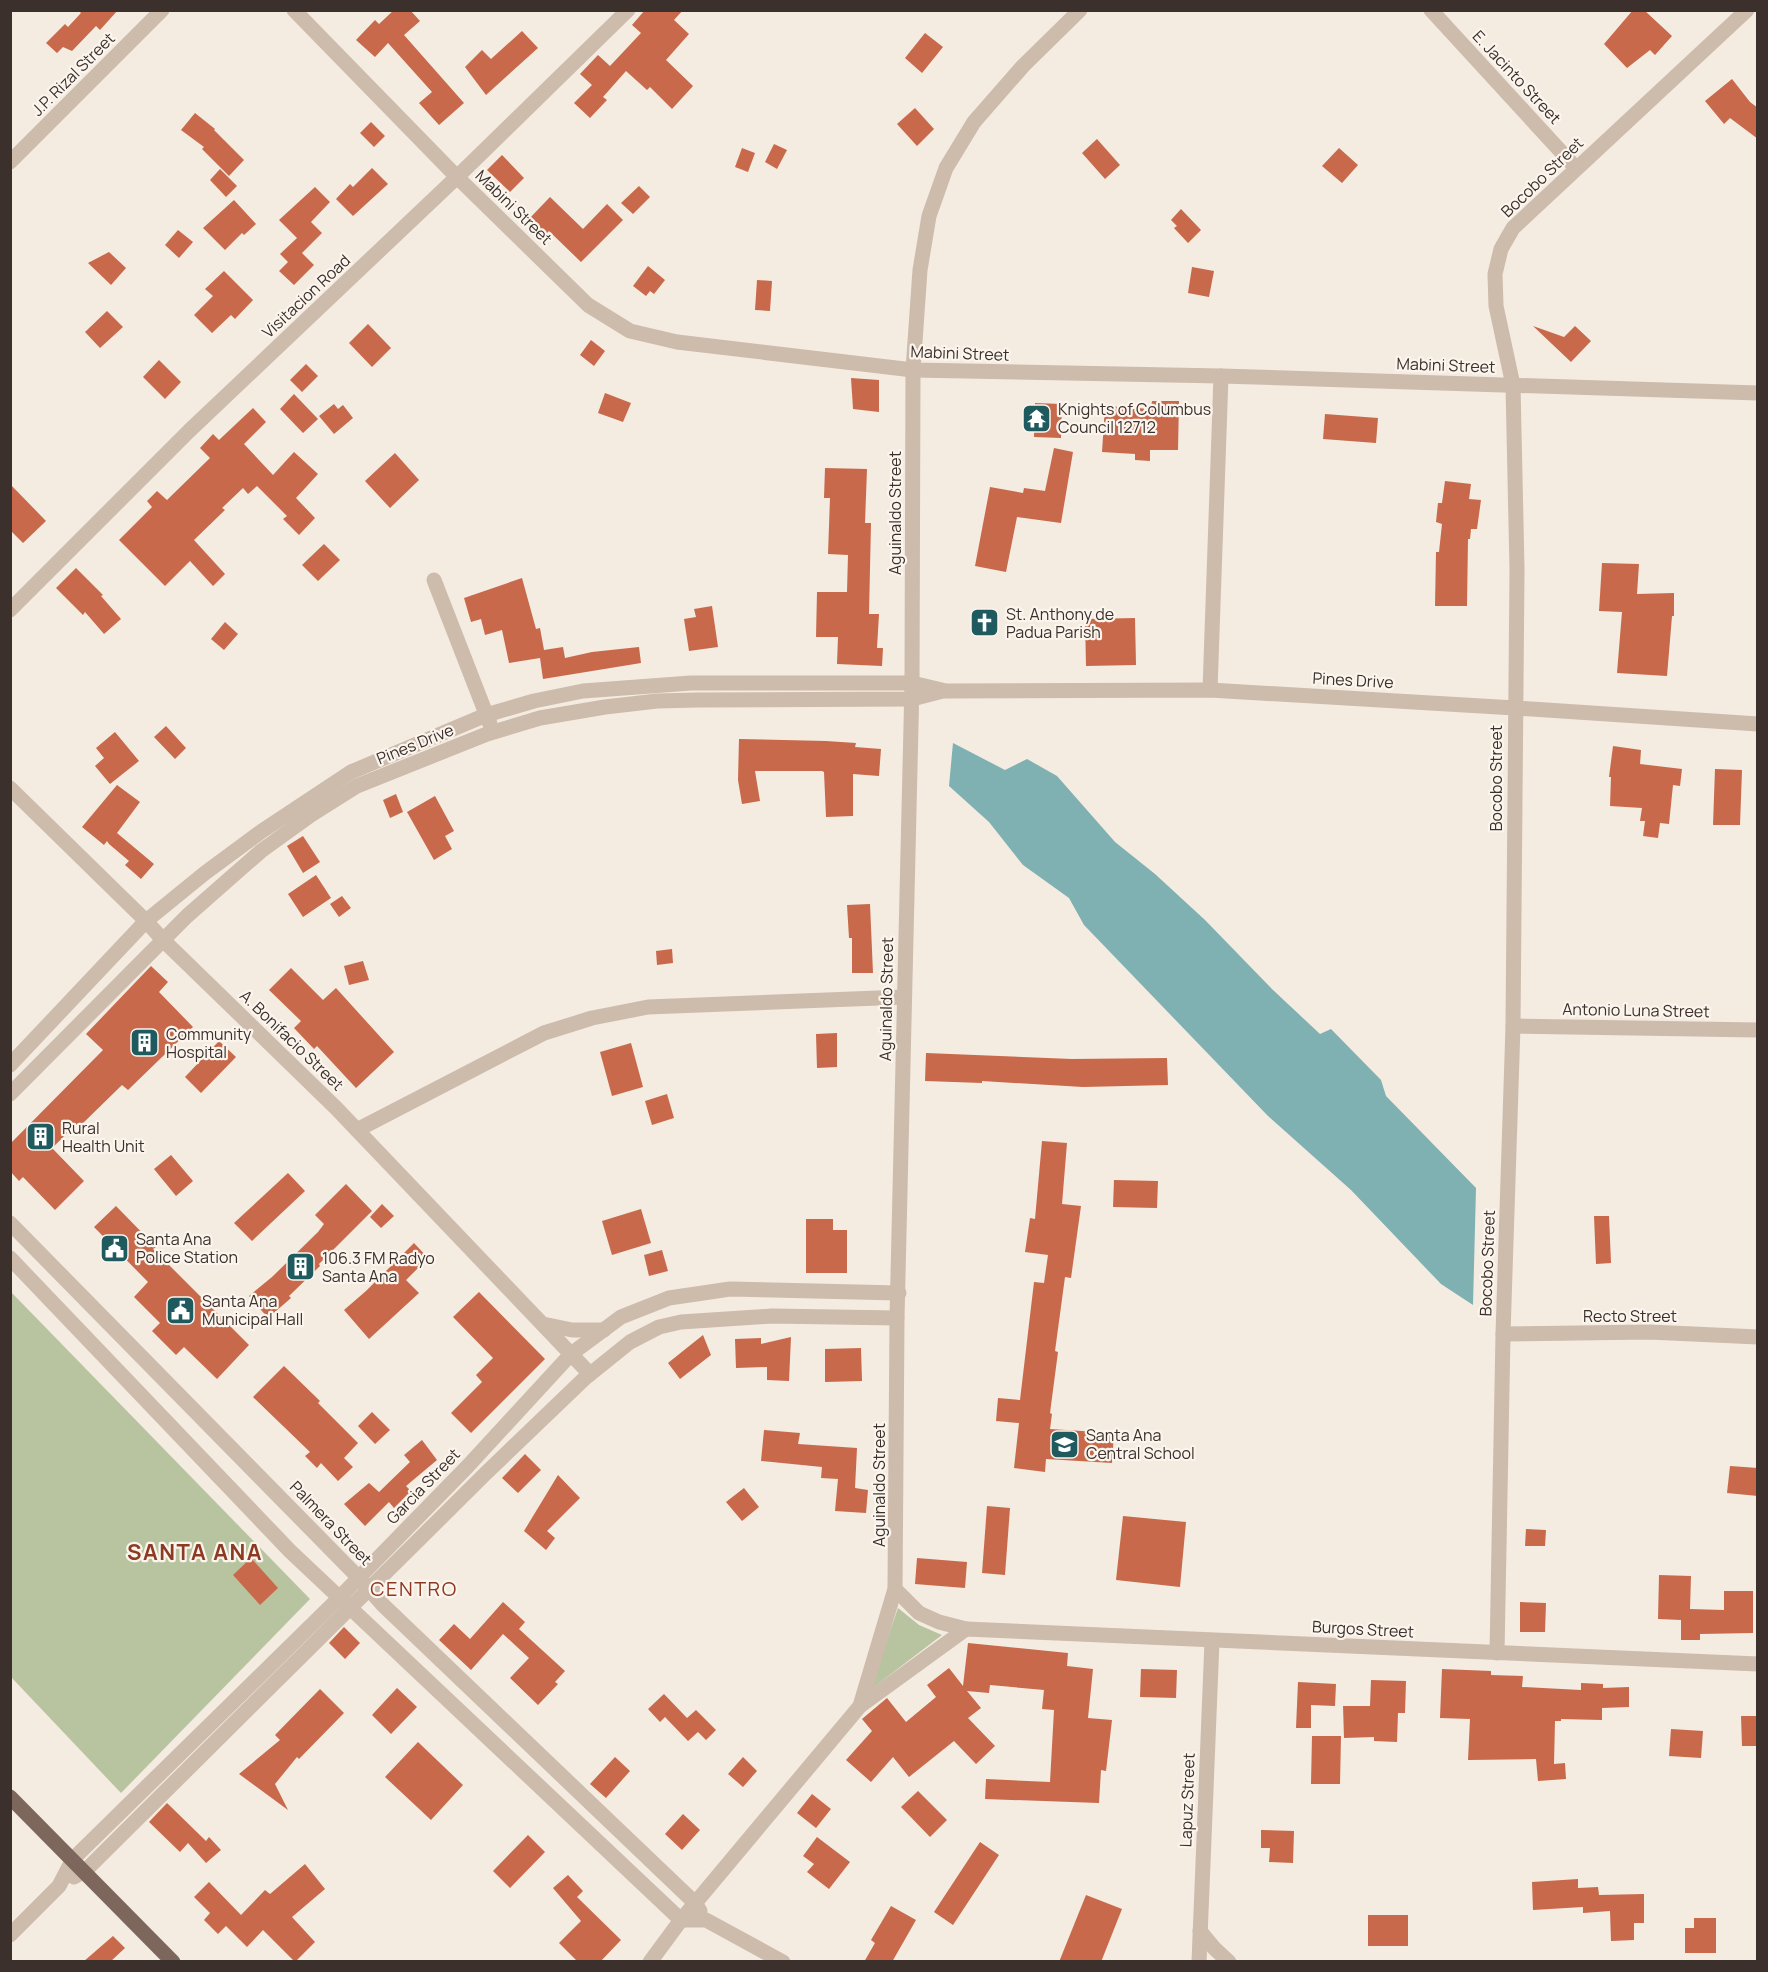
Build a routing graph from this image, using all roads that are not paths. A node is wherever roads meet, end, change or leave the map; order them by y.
1 (162, 10) edge
2 (294, 10) edge
3 (628, 10) edge
4 (1080, 10) edge
5 (1431, 10) edge
6 (1747, 10) edge
7 (10, 162) edge
8 (1576, 168) junction
9 (457, 177) junction
10 (913, 370) junction
11 (1221, 376) junction
12 (1513, 385) junction
13 (1758, 393) edge
14 (434, 580) dead end
15 (10, 610) edge
16 (912, 683) junction
17 (946, 690) junction
18 (1210, 690) junction
19 (912, 699) junction
20 (1515, 708) junction
21 (486, 716) junction
22 (1758, 724) edge
23 (494, 732) junction
24 (10, 788) edge
25 (146, 921) junction
26 (163, 940) junction
27 (904, 997) junction
28 (1513, 1026) junction
29 (1758, 1030) edge
30 (10, 1065) edge
31 (10, 1094) edge
32 (357, 1130) junction
33 (10, 1223) edge
34 (10, 1258) edge
35 (899, 1293) junction
36 (897, 1318) junction
37 (543, 1324) junction
38 (604, 1330) junction
39 (1503, 1334) junction
40 (1758, 1337) edge
41 (571, 1354) junction
42 (158, 1372) junction
43 (590, 1374) junction
44 (137, 1391) junction
45 (364, 1583) junction
46 (895, 1589) junction
47 (344, 1604) junction
48 (966, 1629) junction
49 (1212, 1641) junction
50 (1497, 1653) junction
51 (1758, 1664) edge
52 (860, 1706) junction
53 (10, 1797) edge
54 (74, 1859) junction
55 (85, 1871) junction
56 (58, 1886) junction
57 (695, 1903) junction
58 (681, 1920) junction
59 (706, 1920) junction
60 (1200, 1931) junction
61 (10, 1935) edge
62 (173, 1962) edge
63 (650, 1962) edge
64 (783, 1962) edge
65 (1199, 1962) edge
66 (1229, 1962) edge

1 - 7 street, J.P. Rizal Street
2 - 9 street, Mabini Street
3 - 9 street, Visitacion Road
4 - 10 street, Aguinaldo Street
5 - 8 street, E. Jacinto Street
6 - 8 street, Bocobo Street
8 - 12 street, Bocobo Street
9 - 10 street, Mabini Street
9 - 15 street, Visitacion Road
10 - 11 street, Mabini Street
10 - 16 street, Aguinaldo Street
11 - 12 street, Mabini Street
11 - 18 street
12 - 13 street, Mabini Street
12 - 20 street, Bocobo Street
14 - 21 street
16 - 17 street, Pines Drive
16 - 19 street, Aguinaldo Street
16 - 21 street, Pines Drive
17 - 18 street, Pines Drive
17 - 19 street, Pines Drive
18 - 20 street, Pines Drive
19 - 23 street, Pines Drive
19 - 27 street, Aguinaldo Street
20 - 22 street, Pines Drive
20 - 28 street, Bocobo Street
21 - 23 street
21 - 25 street, Pines Drive
23 - 26 street, Pines Drive
24 - 25 street, A. Bonifacio Street
25 - 26 street, A. Bonifacio Street
25 - 30 street, Pines Drive
26 - 31 street, Pines Drive
26 - 32 street, A. Bonifacio Street
27 - 32 street
27 - 35 street, Aguinaldo Street
28 - 29 street, Antonio Luna Street
28 - 39 street, Bocobo Street
32 - 37 street, A. Bonifacio Street
33 - 42 street, Palmera Street
34 - 44 street
35 - 36 street, Aguinaldo Street
35 - 38 street, Garcia Street
36 - 43 street, Garcia Street
36 - 46 street, Aguinaldo Street
37 - 38 street
37 - 41 street, A. Bonifacio Street
38 - 41 street, Garcia Street
39 - 40 street, Recto Street
39 - 50 street, Bocobo Street
41 - 43 street, A. Bonifacio Street
41 - 45 street, Garcia Street
42 - 44 street
42 - 45 street, Palmera Street
43 - 45 street, Garcia Street
44 - 47 street
45 - 47 street, Garcia Street
45 - 57 street, Palmera Street
46 - 48 street, Burgos Street
46 - 52 street, Aguinaldo Street
47 - 54 street, Garcia Street
47 - 55 street, Garcia Street
47 - 58 street
48 - 49 street, Burgos Street
48 - 52 street
49 - 50 street, Burgos Street
49 - 60 street, Lapuz Street
50 - 51 street, Burgos Street
52 - 57 street, Aguinaldo Street
53 - 54 main road
54 - 55 main road
54 - 56 street, Garcia Street
55 - 56 street, Garcia Street
55 - 62 main road
56 - 61 street, Garcia Street
57 - 58 street, Aguinaldo Street
57 - 59 street, Palmera Street
58 - 59 street, Palmera Street
58 - 63 street, Aguinaldo Street
59 - 64 street, Palmera Street
60 - 65 street, Lapuz Street
60 - 66 street

